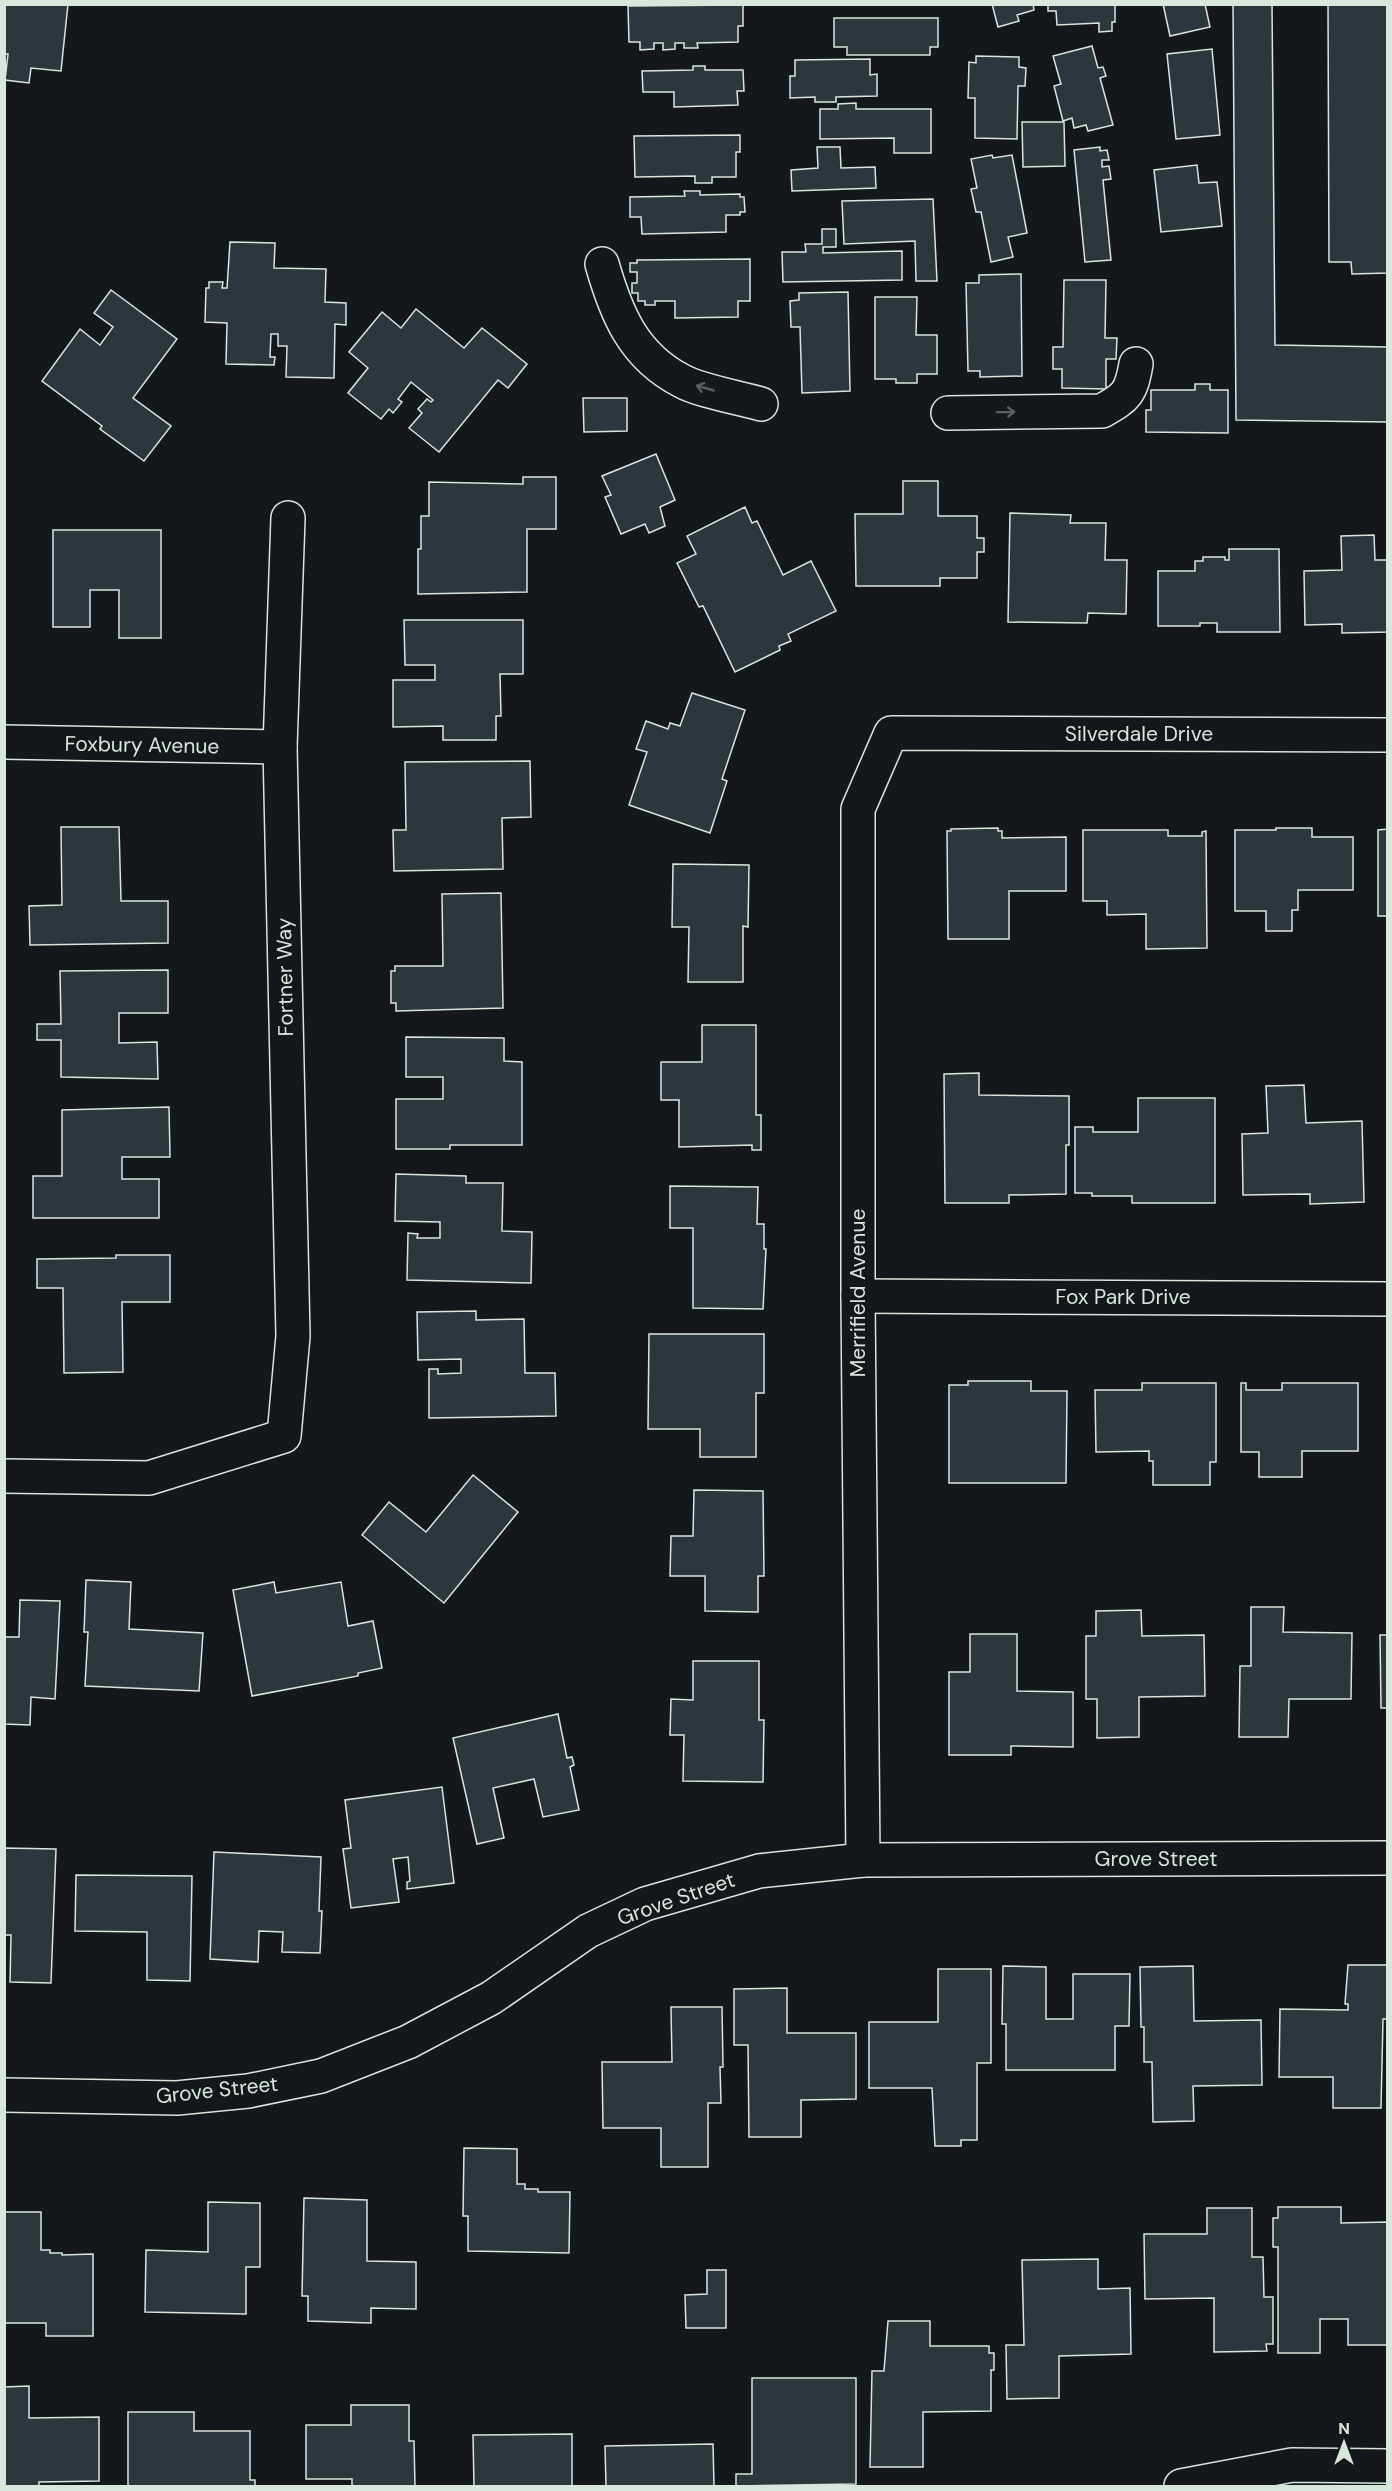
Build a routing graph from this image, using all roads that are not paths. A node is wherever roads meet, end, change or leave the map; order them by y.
1 (602, 264) dead end
2 (1136, 364) dead end
3 (761, 404) dead end
4 (948, 412) dead end
5 (288, 518) dead end
6 (891, 733) joint
7 (1388, 735) edge
8 (4, 742) edge
9 (280, 747) junction
10 (858, 1296) junction
11 (1388, 1299) edge
12 (4, 1476) edge
13 (1388, 1858) edge
14 (863, 1860) junction
15 (4, 2095) edge
16 (1388, 2466) edge
17 (1181, 2487) edge

3 -> 1 street
4 -> 2 street
5 - 9 street, Fortner Way
6 - 7 street, Silverdale Drive
6 - 10 street, Merrifield Avenue
8 - 9 street, Foxbury Avenue
9 - 12 street, Fortner Way
10 - 11 street, Fox Park Drive
10 - 14 street, Merrifield Avenue
13 - 14 street, Grove Street
14 - 15 street, Grove Street
16 - 17 street

